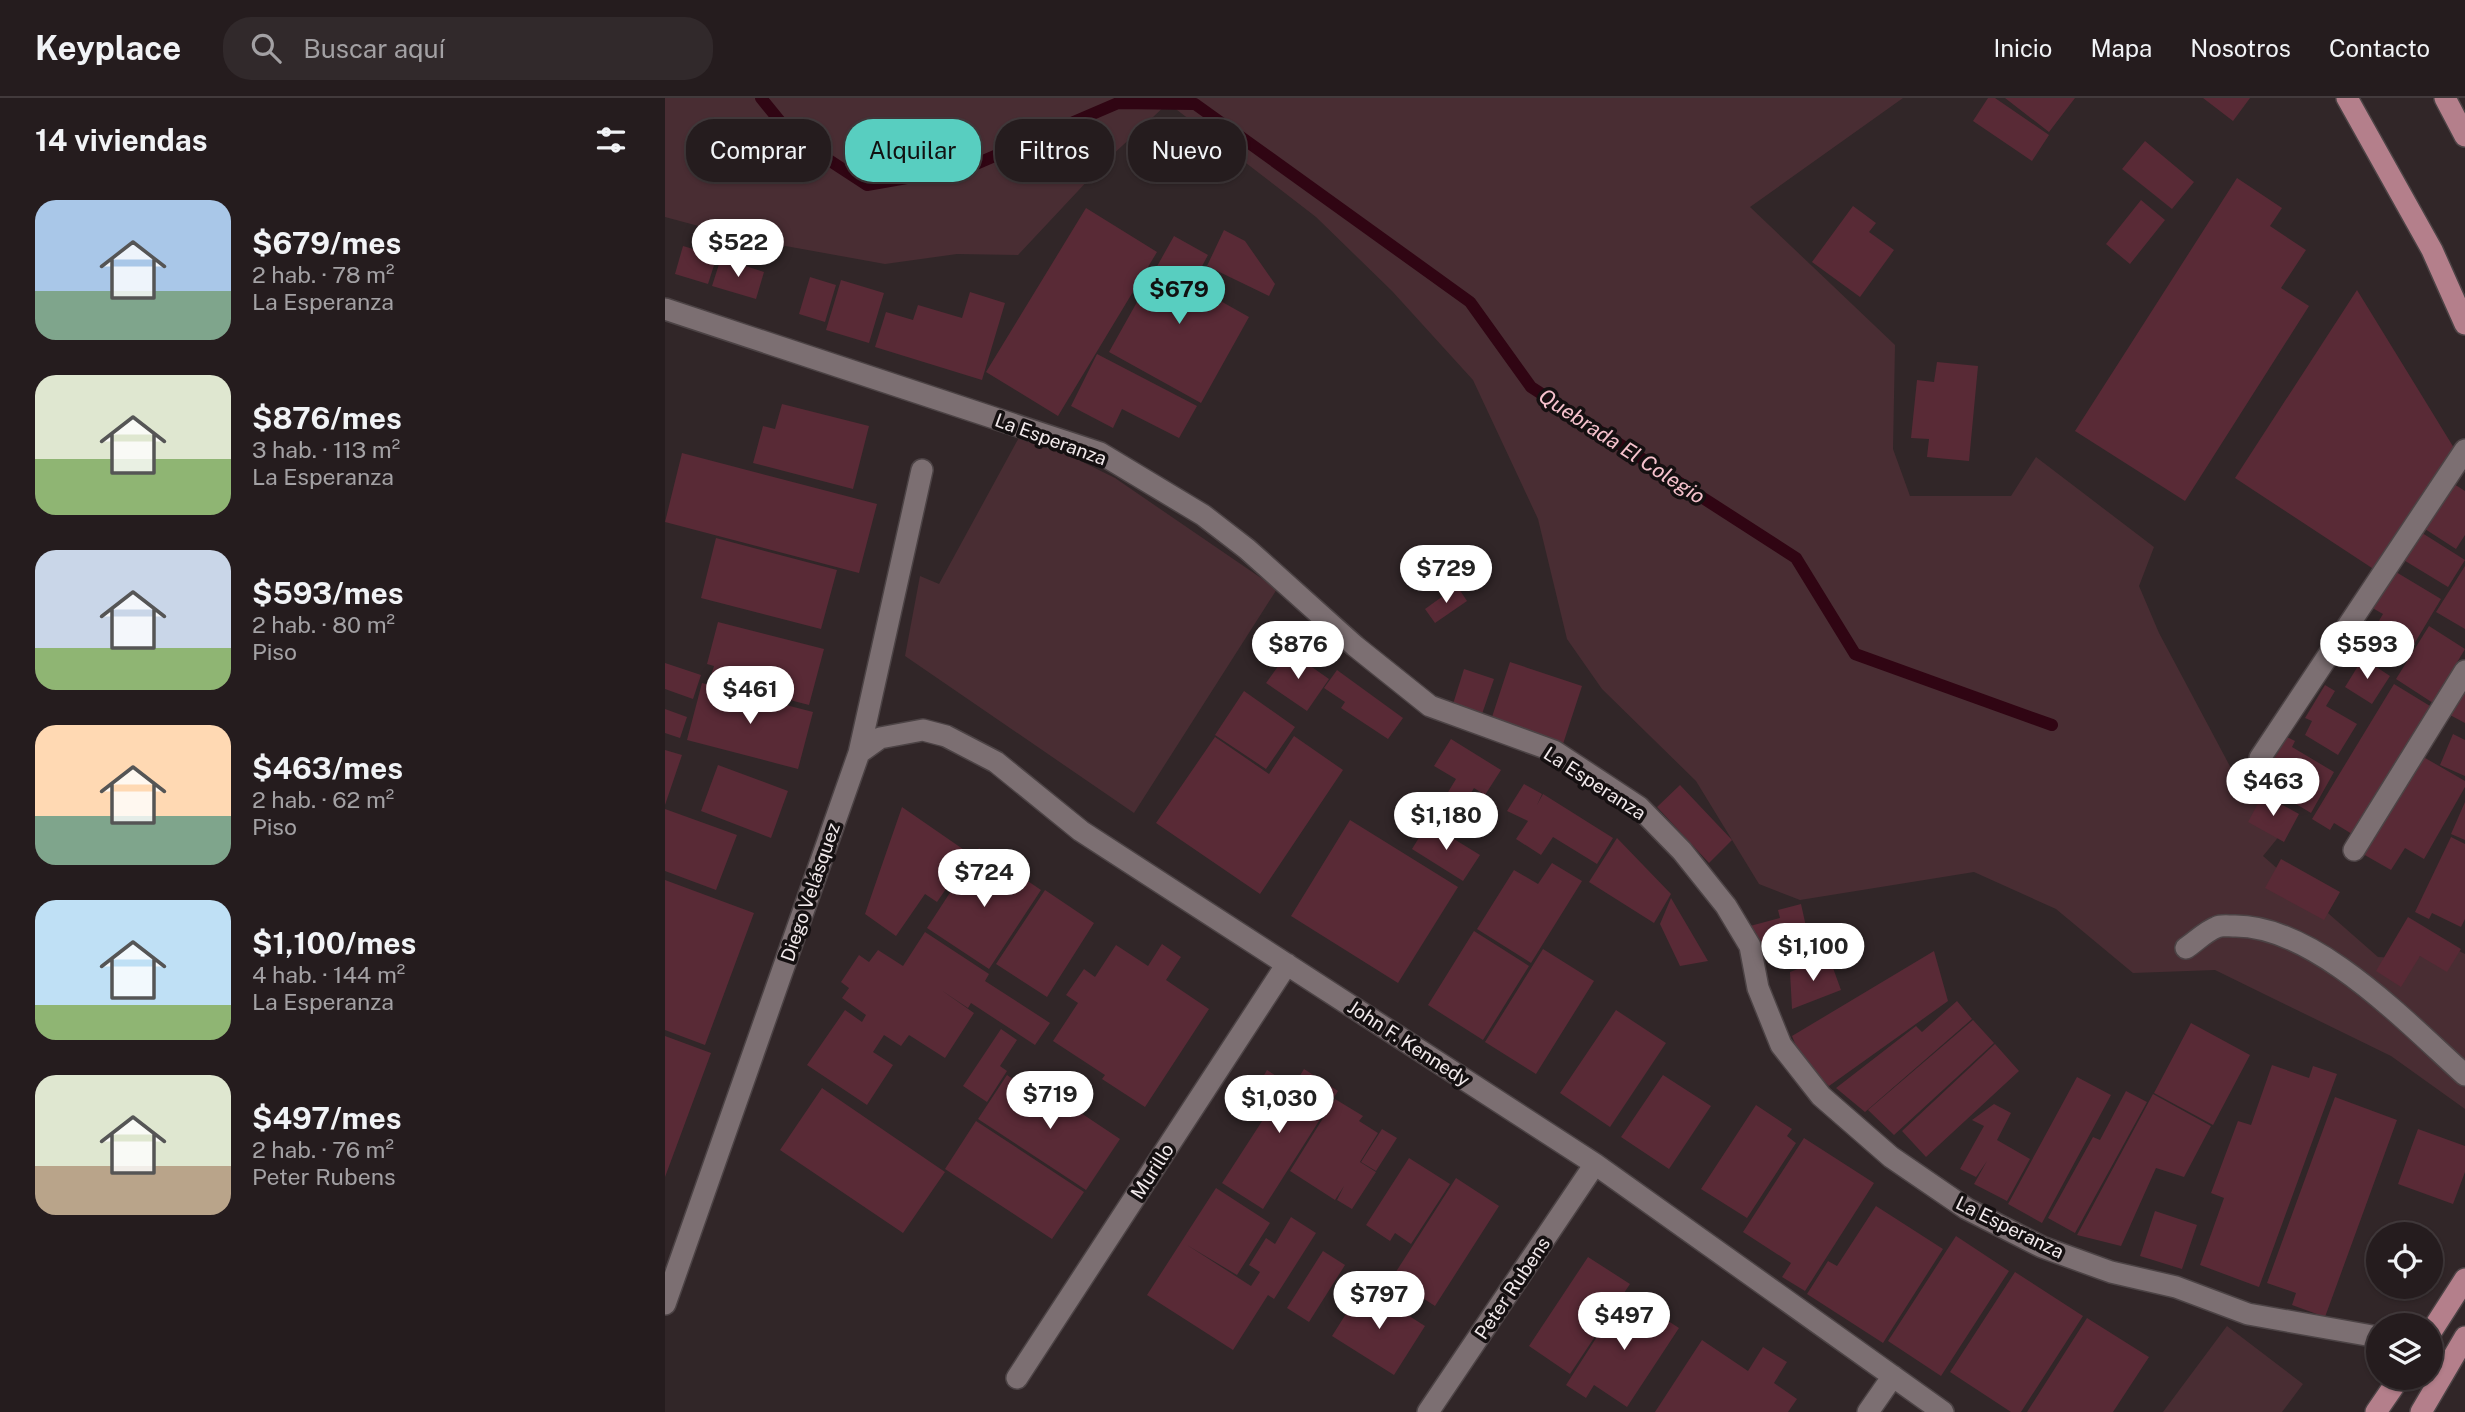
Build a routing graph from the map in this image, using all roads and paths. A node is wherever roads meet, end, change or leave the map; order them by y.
1 (2347, 98) edge
2 (2445, 98) edge
3 (2465, 136) edge
4 (665, 309) edge
5 (2465, 324) edge
6 (2465, 450) edge
7 (922, 470) dead end
8 (2465, 671) edge
9 (859, 752) junction
10 (2260, 758) dead end
11 (2354, 849) dead end
12 (2186, 948) dead end
13 (1287, 964) junction
14 (2465, 1075) edge
15 (1595, 1164) junction
16 (2465, 1279) edge
17 (665, 1304) edge
18 (2443, 1313) edge
19 (2366, 1335) edge
20 (2465, 1337) edge
21 (1893, 1376) junction
22 (1017, 1378) dead end
23 (2391, 1390) edge
24 (1428, 1412) edge
25 (1868, 1412) edge
26 (1943, 1412) edge
27 (2376, 1412) edge
28 (2421, 1412) edge

1 - 5 main road
2 - 3 main road
4 - 19 street, La Esperanza
6 - 10 street
7 - 9 street, Diego Velásquez
8 - 11 street
9 - 13 street, John F. Kennedy
9 - 17 street, Diego Velásquez
12 - 14 street
13 - 15 street, John F. Kennedy
13 - 22 street, Murillo
15 - 21 street, John F. Kennedy
15 - 24 street, Peter Rubens
16 - 18 main road
20 - 28 main road
21 - 25 street
21 - 26 street, John F. Kennedy
23 - 27 main road

